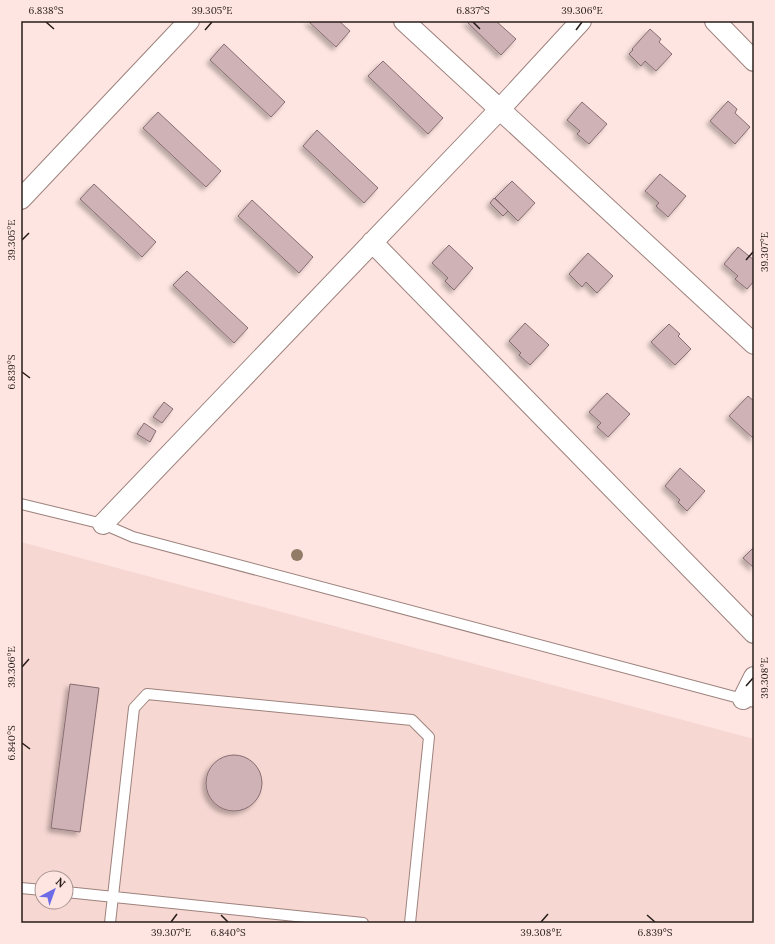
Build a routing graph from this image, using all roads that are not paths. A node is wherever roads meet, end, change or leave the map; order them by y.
1 (189, 21) edge
2 (404, 21) edge
3 (581, 21) edge
4 (715, 21) edge
5 (754, 61) edge
6 (500, 109) junction
7 (21, 199) edge
8 (372, 242) junction
9 (754, 344) edge
10 (21, 504) edge
11 (103, 524) junction
12 (754, 633) edge
13 (754, 677) edge
14 (748, 701) edge
15 (21, 888) edge
16 (34, 889) edge
17 (74, 893) edge
18 (113, 897) junction
19 (110, 923) edge
20 (363, 923) edge
21 (410, 923) edge

1 - 7 street
2 - 6 street
3 - 6 street
4 - 5 street
6 - 8 street
6 - 9 street
8 - 11 street
8 - 12 street
10 - 11 lane
11 - 14 lane
13 - 14 street
15 - 16 lane
17 - 18 lane
18 - 19 lane
18 - 20 lane
18 - 21 lane

